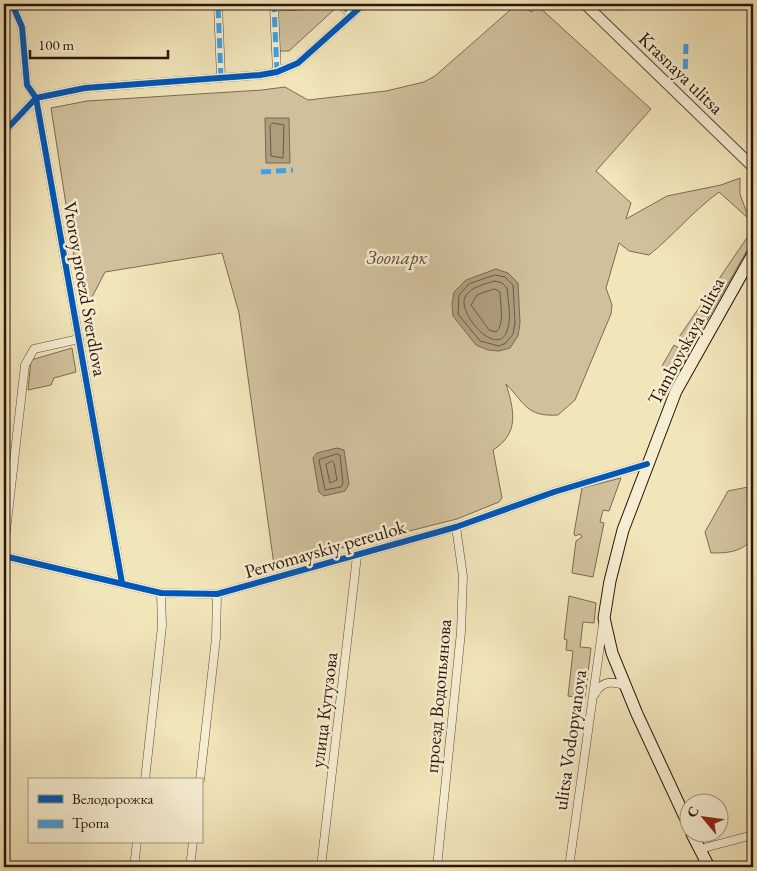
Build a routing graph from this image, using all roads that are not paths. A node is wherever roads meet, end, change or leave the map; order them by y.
1 (12, 4) edge
2 (224, 4) edge
3 (329, 4) edge
4 (340, 4) edge
5 (364, 4) edge
6 (585, 4) edge
7 (290, 5) edge
8 (274, 6) edge
9 (352, 15) junction
10 (277, 72) junction
11 (220, 78) junction
12 (36, 98) junction
13 (4, 132) edge
14 (753, 167) edge
15 (753, 254) edge
16 (79, 339) junction
17 (647, 464) junction
18 (456, 527) junction
19 (4, 548) edge
20 (4, 556) edge
21 (357, 556) junction
22 (122, 583) junction
23 (161, 593) junction
24 (217, 594) junction
25 (604, 618) junction
26 (626, 686) junction
27 (593, 698) junction
28 (145, 778) edge
29 (200, 778) edge
30 (680, 807) edge
31 (753, 835) edge
32 (137, 844) edge
33 (193, 844) edge
34 (697, 844) edge
35 (700, 849) junction
36 (134, 867) edge
37 (190, 867) edge
38 (320, 867) edge
39 (437, 867) edge
40 (569, 867) edge
41 (709, 867) edge

1 - 12 street, Vtoroy proezd Sverdlova
2 - 11 street
3 - 7 street
4 - 9 street
5 - 9 street
6 - 14 street, Krasnaya ulitsa
7 - 8 street
8 - 10 street
9 - 10 street
10 - 11 street
11 - 12 street
12 - 13 street
12 - 16 street, Vtoroy proezd Sverdlova
15 - 17 main road, Tambovskaya ulitsa
16 - 19 street
16 - 22 street, Vtoroy proezd Sverdlova
17 - 18 street, Pervomayskiy pereulok
17 - 25 main road, Tambovskaya ulitsa
18 - 21 street, Pervomayskiy pereulok
18 - 39 street, проезд Водопьянова
20 - 22 street, Pervomayskiy pereulok
21 - 24 street, Pervomayskiy pereulok
21 - 38 street, улица Кутузова
22 - 23 street, Pervomayskiy pereulok
23 - 24 street, Pervomayskiy pereulok
23 - 28 street
24 - 29 street
25 - 26 main road
25 - 27 street, ulitsa Vodopyanova
26 - 27 street
26 - 30 main road
27 - 40 street, ulitsa Vodopyanova
31 - 35 street
32 - 36 street
33 - 37 street
34 - 35 main road
35 - 41 main road

